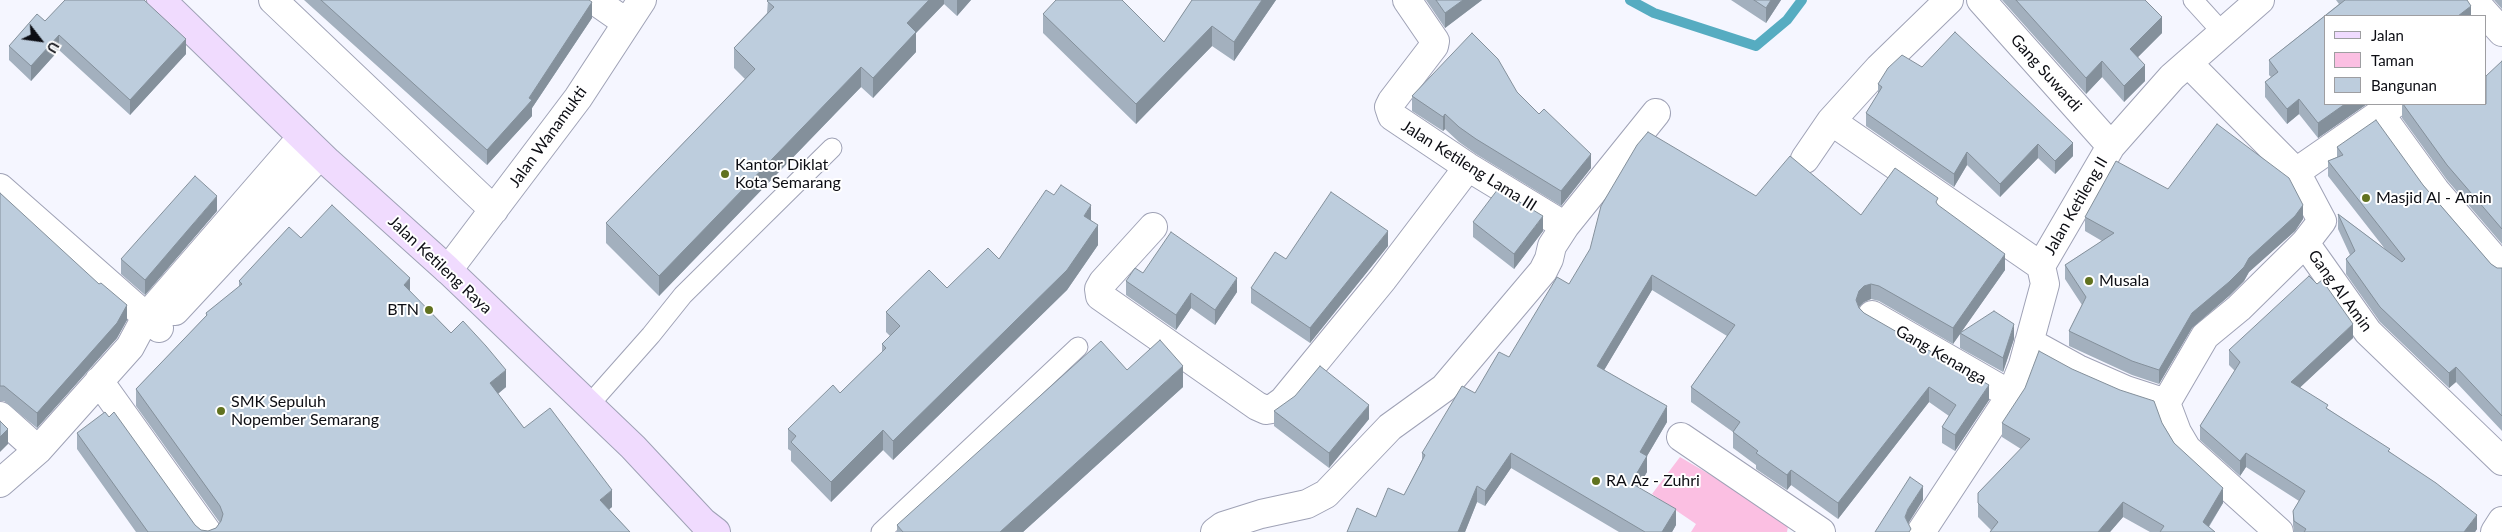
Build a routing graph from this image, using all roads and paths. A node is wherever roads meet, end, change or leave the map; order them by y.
1 (161, 0) edge
2 (273, 0) edge
3 (594, 0) edge
4 (642, 0) edge
5 (1407, 0) edge
6 (1949, 0) edge
7 (1981, 0) edge
8 (2193, 0) edge
9 (2260, 0) edge
10 (2473, 0) edge
11 (2483, 15) edge
12 (2487, 20) edge
13 (627, 23) junction
14 (2222, 32) junction
15 (2495, 32) edge
16 (2188, 63) junction
17 (2387, 109) edge
18 (1656, 113) dead end
19 (1832, 121) junction
20 (311, 146) junction
21 (2111, 146) junction
22 (832, 148) dead end
23 (1806, 159) dead end
24 (1468, 167) junction
25 (2296, 172) junction
26 (0, 188) edge
27 (494, 210) junction
28 (1565, 226) junction
29 (1153, 227) dead end
30 (2305, 244) junction
31 (2041, 266) junction
32 (2502, 268) edge
33 (448, 270) junction
34 (1872, 315) edge
35 (152, 323) junction
36 (2029, 342) junction
37 (1078, 347) dead end
38 (99, 381) junction
39 (2010, 395) junction
40 (2166, 403) junction
41 (589, 405) junction
42 (0, 416) edge
43 (1681, 437) dead end
44 (38, 450) junction
45 (2502, 462) edge
46 (0, 483) edge
47 (207, 532) edge
48 (716, 532) edge
49 (882, 532) edge
50 (1214, 532) edge
51 (1821, 532) edge
52 (1921, 532) edge
53 (2279, 532) edge

1 - 20 main road, Jalan Ketileng Raya
2 - 27 street
3 - 13 street
4 - 13 street, Jalan Wanamukti
5 - 24 street, Jalan Ketileng Lama III
6 - 19 street
7 - 21 street, Gang Suwardi
8 - 14 lane
9 - 14 street, Jalan Ketileng II
10 - 11 street
12 - 15 street
13 - 27 street, Jalan Wanamukti
14 - 16 street, Jalan Ketileng II
16 - 21 street, Jalan Ketileng II
16 - 25 street, Gang Al Amin
17 - 25 street
17 - 32 street
18 - 28 street
19 - 23 street
19 - 31 street
20 - 33 main road, Jalan Ketileng Raya
20 - 35 street
21 - 31 street, Jalan Ketileng II
22 - 41 lane
24 - 28 street, Jalan Ketileng Lama III
24 - 29 street
25 - 30 street, Gang Al Amin
26 - 35 street
27 - 33 street, Jalan Wanamukti
28 - 50 street
30 - 40 street
30 - 45 street, Gang Al Amin
31 - 36 street, Jalan Ketileng II
33 - 41 main road, Jalan Ketileng Raya
34 - 39 street, Gang Kenanga
35 - 38 street
36 - 39 street, Jalan Ketileng II
36 - 40 street
37 - 49 lane
38 - 44 street
38 - 47 street
39 - 52 street, Jalan Ketileng II
40 - 53 street
41 - 48 main road, Jalan Ketileng Raya
42 - 44 street
43 - 51 street
44 - 46 street

